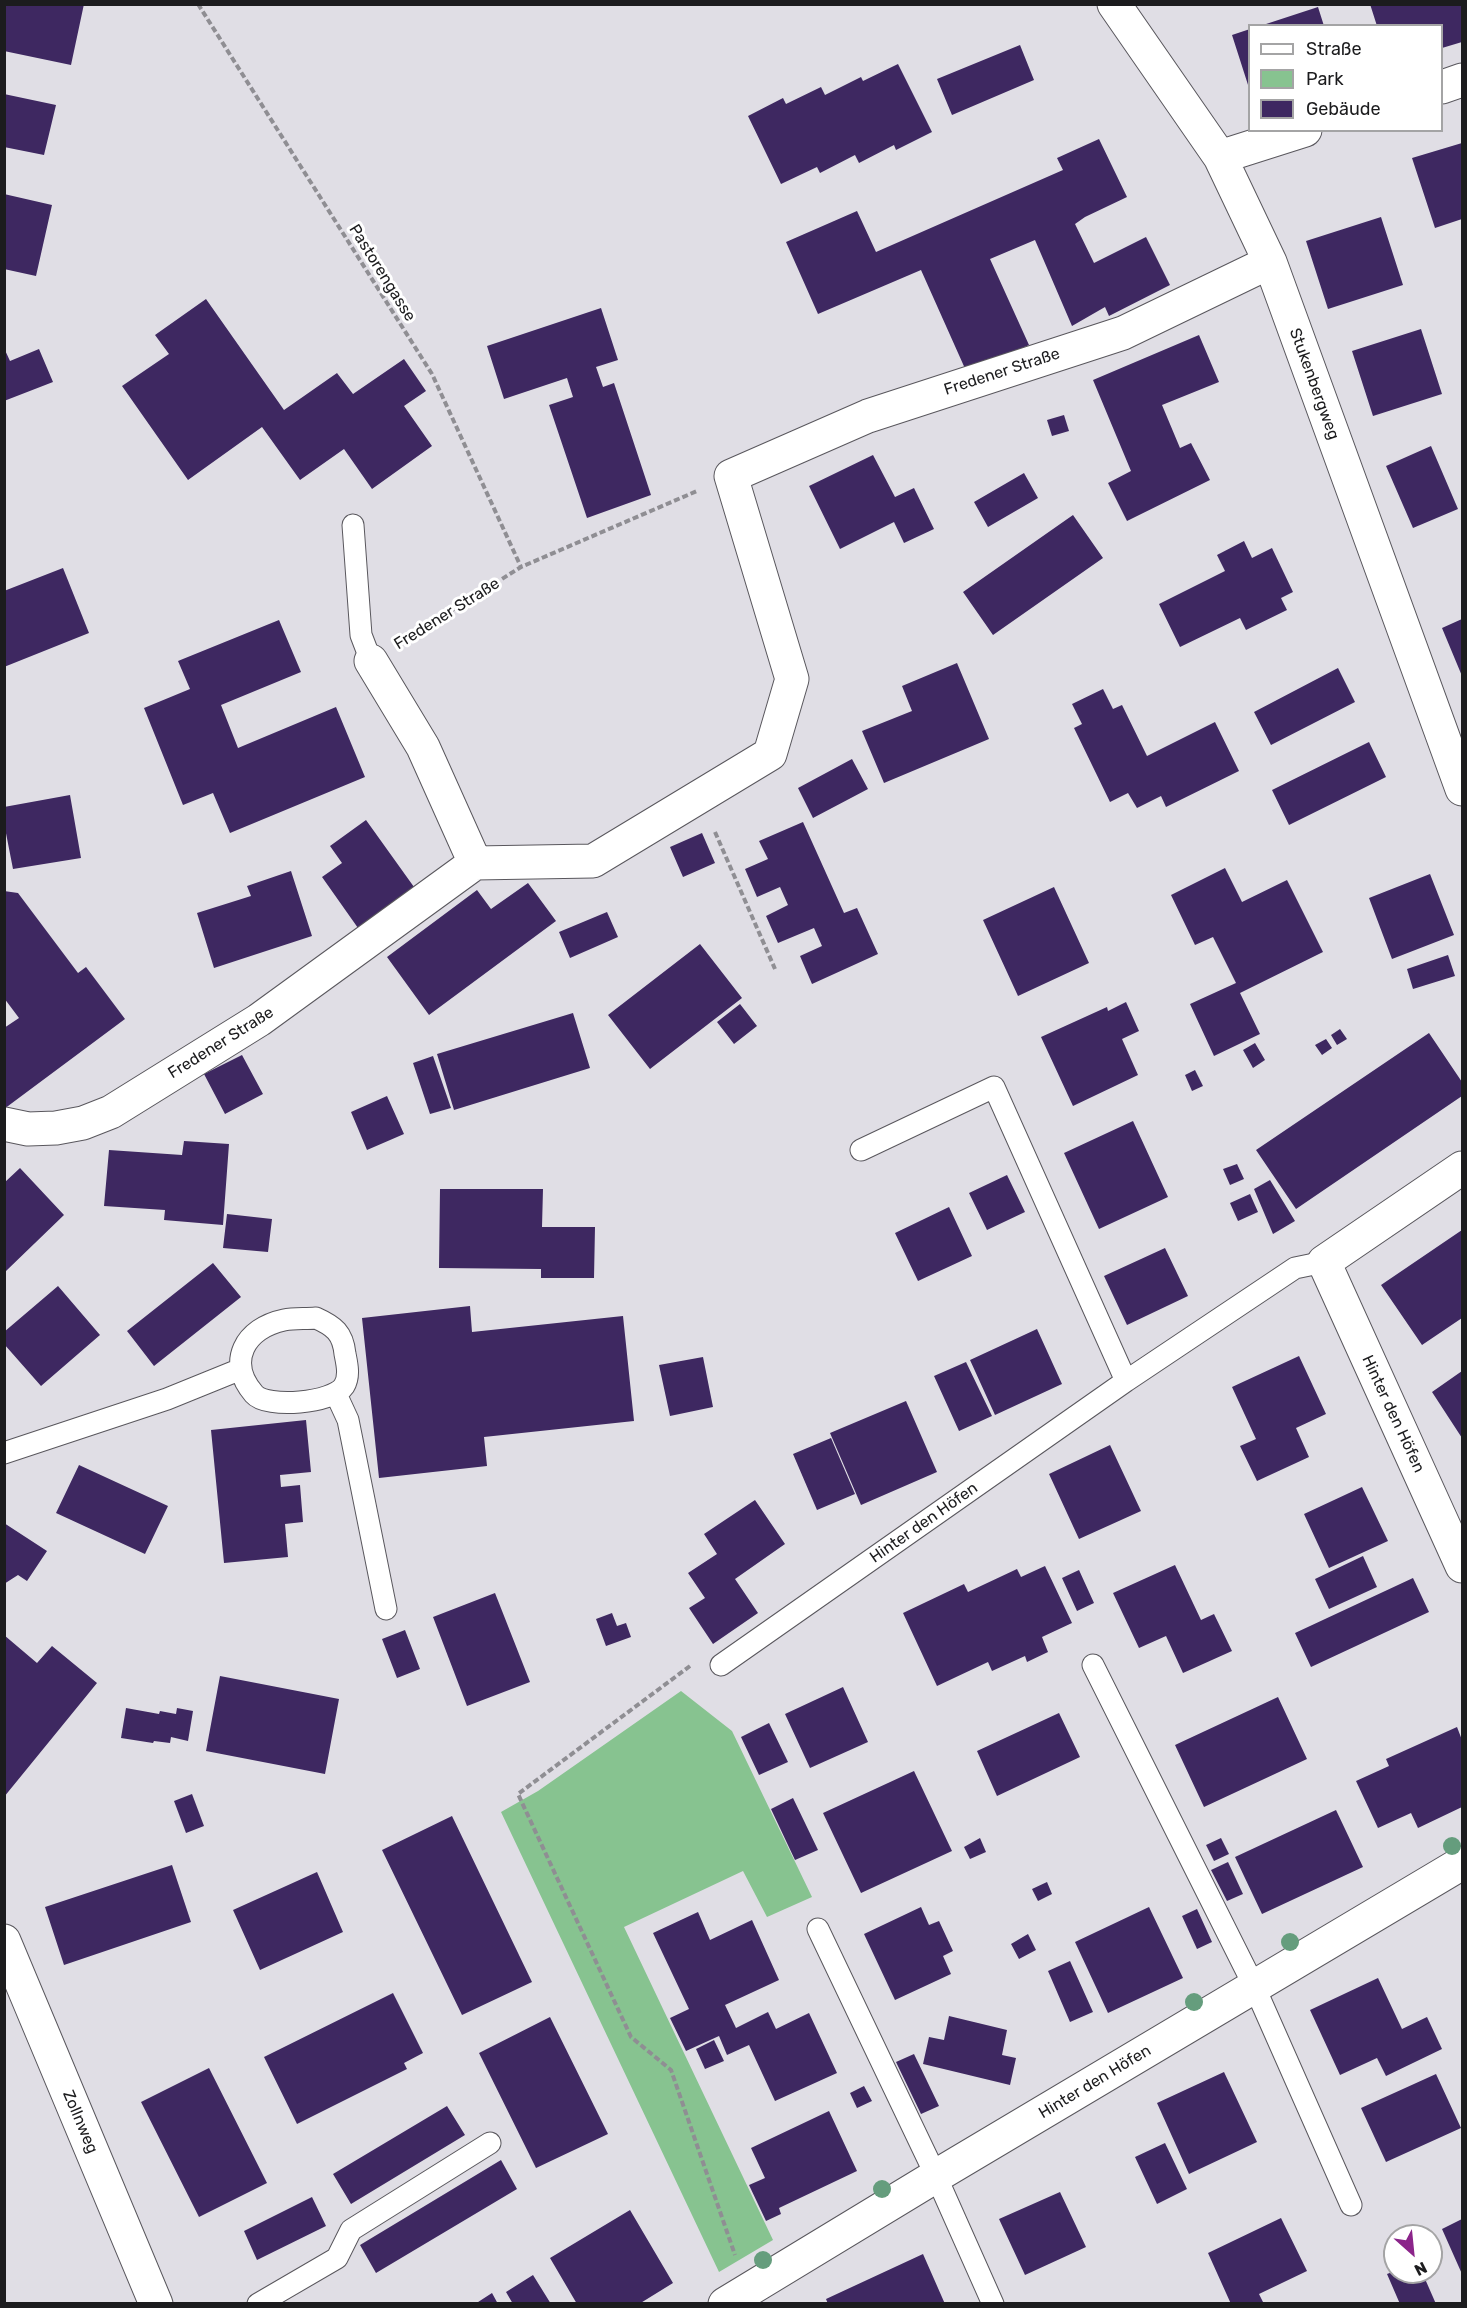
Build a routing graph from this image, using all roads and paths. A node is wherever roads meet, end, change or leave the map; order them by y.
1 (198, 4) edge
2 (1114, 4) edge
3 (1462, 80) edge
4 (1443, 87) edge
5 (1299, 132) edge
6 (1220, 157) junction
7 (1270, 262) junction
8 (731, 476) junction
9 (353, 525) dead end
10 (521, 567) junction
11 (371, 662) junction
12 (1462, 789) edge
13 (700, 796) junction
14 (475, 863) junction
15 (775, 969) dead end
16 (4, 1124) edge
17 (861, 1150) dead end
18 (1462, 1168) edge
19 (1324, 1262) junction
20 (241, 1369) junction
21 (1126, 1381) junction
22 (336, 1394) junction
23 (4, 1453) edge
24 (1462, 1566) edge
25 (386, 1609) dead end
26 (721, 1665) joint
27 (1093, 1665) dead end
28 (1462, 1863) edge
29 (818, 1929) dead end
30 (4, 1941) edge
31 (1255, 1988) junction
32 (490, 2143) dead end
33 (936, 2176) junction
34 (1351, 2205) dead end
35 (736, 2297) edge
36 (156, 2304) edge
37 (258, 2304) edge
38 (993, 2304) edge

1 - 10 path, Pastorengasse
2 - 6 street, Stukenbergweg
3 - 4 street
5 - 6 street
6 - 7 street, Stukenbergweg
7 - 8 street, Fredener Straße
7 - 12 street, Stukenbergweg
8 - 10 path, Fredener Straße
8 - 13 street
9 - 11 lane
10 - 11 path, Fredener Straße
11 - 14 street
13 - 14 street
13 - 15 path
14 - 16 street, Fredener Straße
17 - 21 lane
18 - 19 street, Hinter den Höfen
19 - 21 lane, Hinter den Höfen
19 - 24 street, Hinter den Höfen
20 - 22 lane
20 - 22 lane
20 - 23 lane
21 - 26 lane, Hinter den Höfen
22 - 25 lane
26 - 35 path
27 - 31 lane
28 - 31 street, Hinter den Höfen
29 - 33 lane
30 - 36 street, Zollnweg
31 - 33 street, Hinter den Höfen
31 - 34 lane
32 - 37 lane
33 - 35 street, Hinter den Höfen
33 - 38 lane

